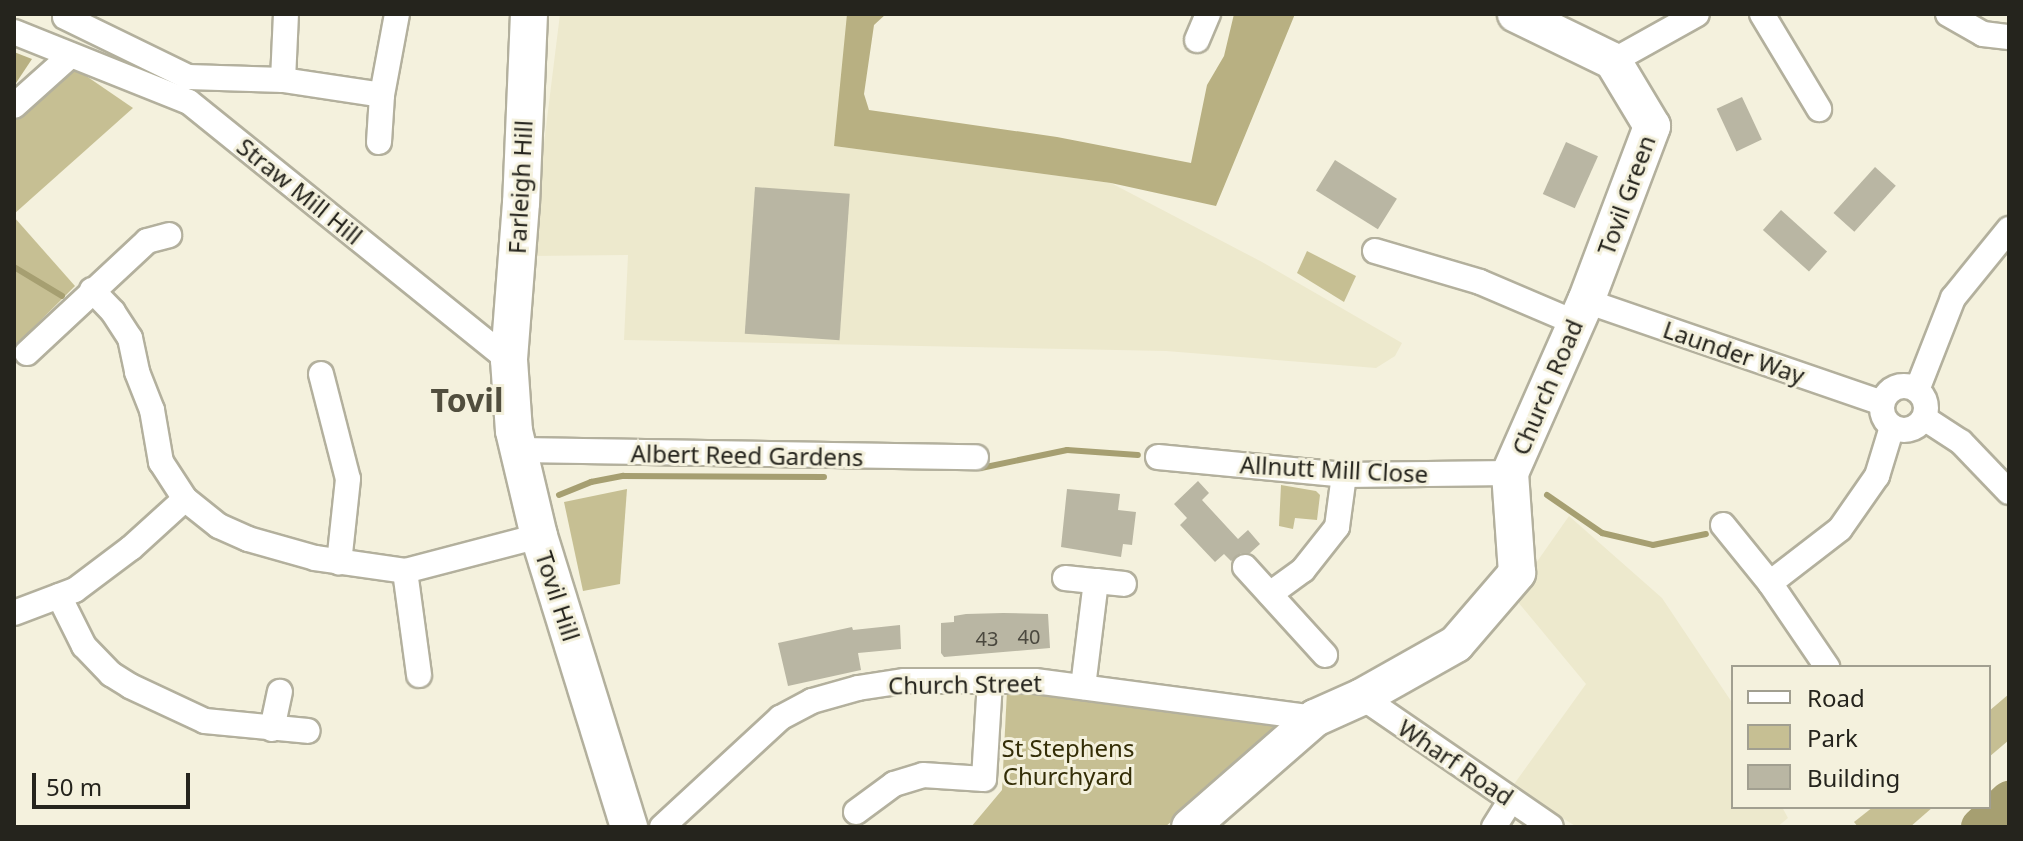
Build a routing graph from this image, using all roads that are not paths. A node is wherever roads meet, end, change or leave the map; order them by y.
1 (286, 14) edge
2 (397, 14) edge
3 (529, 14) edge
4 (1208, 14) edge
5 (1516, 14) edge
6 (1697, 14) edge
7 (1762, 14) edge
8 (1948, 14) edge
9 (65, 17) dead end
10 (14, 32) edge
11 (2009, 37) edge
12 (1197, 40) dead end
13 (71, 55) junction
14 (1613, 61) junction
15 (283, 80) junction
16 (382, 95) junction
17 (14, 106) edge
18 (1819, 109) dead end
19 (379, 142) dead end
20 (2009, 229) edge
21 (169, 235) dead end
22 (1375, 251) dead end
23 (92, 290) junction
24 (1580, 311) junction
25 (27, 353) dead end
26 (509, 360) junction
27 (321, 374) dead end
28 (1917, 390) junction
29 (1882, 403) junction
30 (1924, 418) junction
31 (1892, 427) junction
32 (517, 450) junction
33 (976, 457) dead end
34 (1158, 457) dead end
35 (1510, 473) junction
36 (1344, 475) junction
37 (2009, 492) edge
38 (185, 499) junction
39 (1723, 525) dead end
40 (539, 536) junction
41 (339, 563) junction
42 (1245, 567) dead end
43 (405, 571) junction
44 (1065, 578) dead end
45 (1096, 581) junction
46 (1770, 583) junction
47 (1124, 584) dead end
48 (1270, 594) junction
49 (59, 596) junction
50 (14, 613) edge
51 (1325, 655) dead end
52 (1826, 665) edge
53 (419, 675) dead end
54 (990, 682) junction
55 (1083, 687) junction
56 (280, 692) dead end
57 (1362, 697) junction
58 (1315, 718) junction
59 (272, 729) junction
60 (308, 731) dead end
61 (1511, 800) junction
62 (856, 812) dead end
63 (629, 827) edge
64 (662, 827) edge
65 (1190, 827) edge
66 (1494, 827) edge
67 (1551, 827) edge

1 - 15 street
2 - 16 street
3 - 26 street, Farleigh Hill
4 - 12 street
5 - 14 street
6 - 14 street
7 - 18 street
8 - 11 street
9 - 15 street
10 - 13 street, Straw Mill Hill
13 - 17 street
13 - 26 street, Straw Mill Hill
14 - 24 street, Tovil Green
15 - 16 street
16 - 19 street
20 - 28 street
21 - 23 street
22 - 24 street, Launder Way
23 - 25 street
23 - 38 street
24 - 29 street, Launder Way
24 - 35 street, Church Road
26 - 32 street, Tovil Hill
27 - 41 street
28 - 29 street
28 - 30 street
29 - 31 street
30 - 31 street
30 - 37 street
31 - 46 street
32 - 33 street, Albert Reed Gardens
32 - 40 street, Tovil Hill
34 - 36 street, Allnutt Mill Close
35 - 36 street, Allnutt Mill Close
35 - 57 street
36 - 48 street
38 - 41 street
38 - 49 street
39 - 46 street
40 - 43 street
40 - 63 street, Tovil Hill
41 - 43 street
42 - 48 street
43 - 53 street
44 - 45 street
45 - 47 street
45 - 55 street
46 - 52 street
48 - 51 street
49 - 50 street
49 - 59 street
54 - 55 street, Church Street
54 - 62 street
54 - 64 street, Church Street
55 - 58 street, Church Street
56 - 59 street
57 - 58 street
57 - 61 street, Wharf Road
58 - 65 street
59 - 60 street
61 - 66 street
61 - 67 street, Wharf Road

